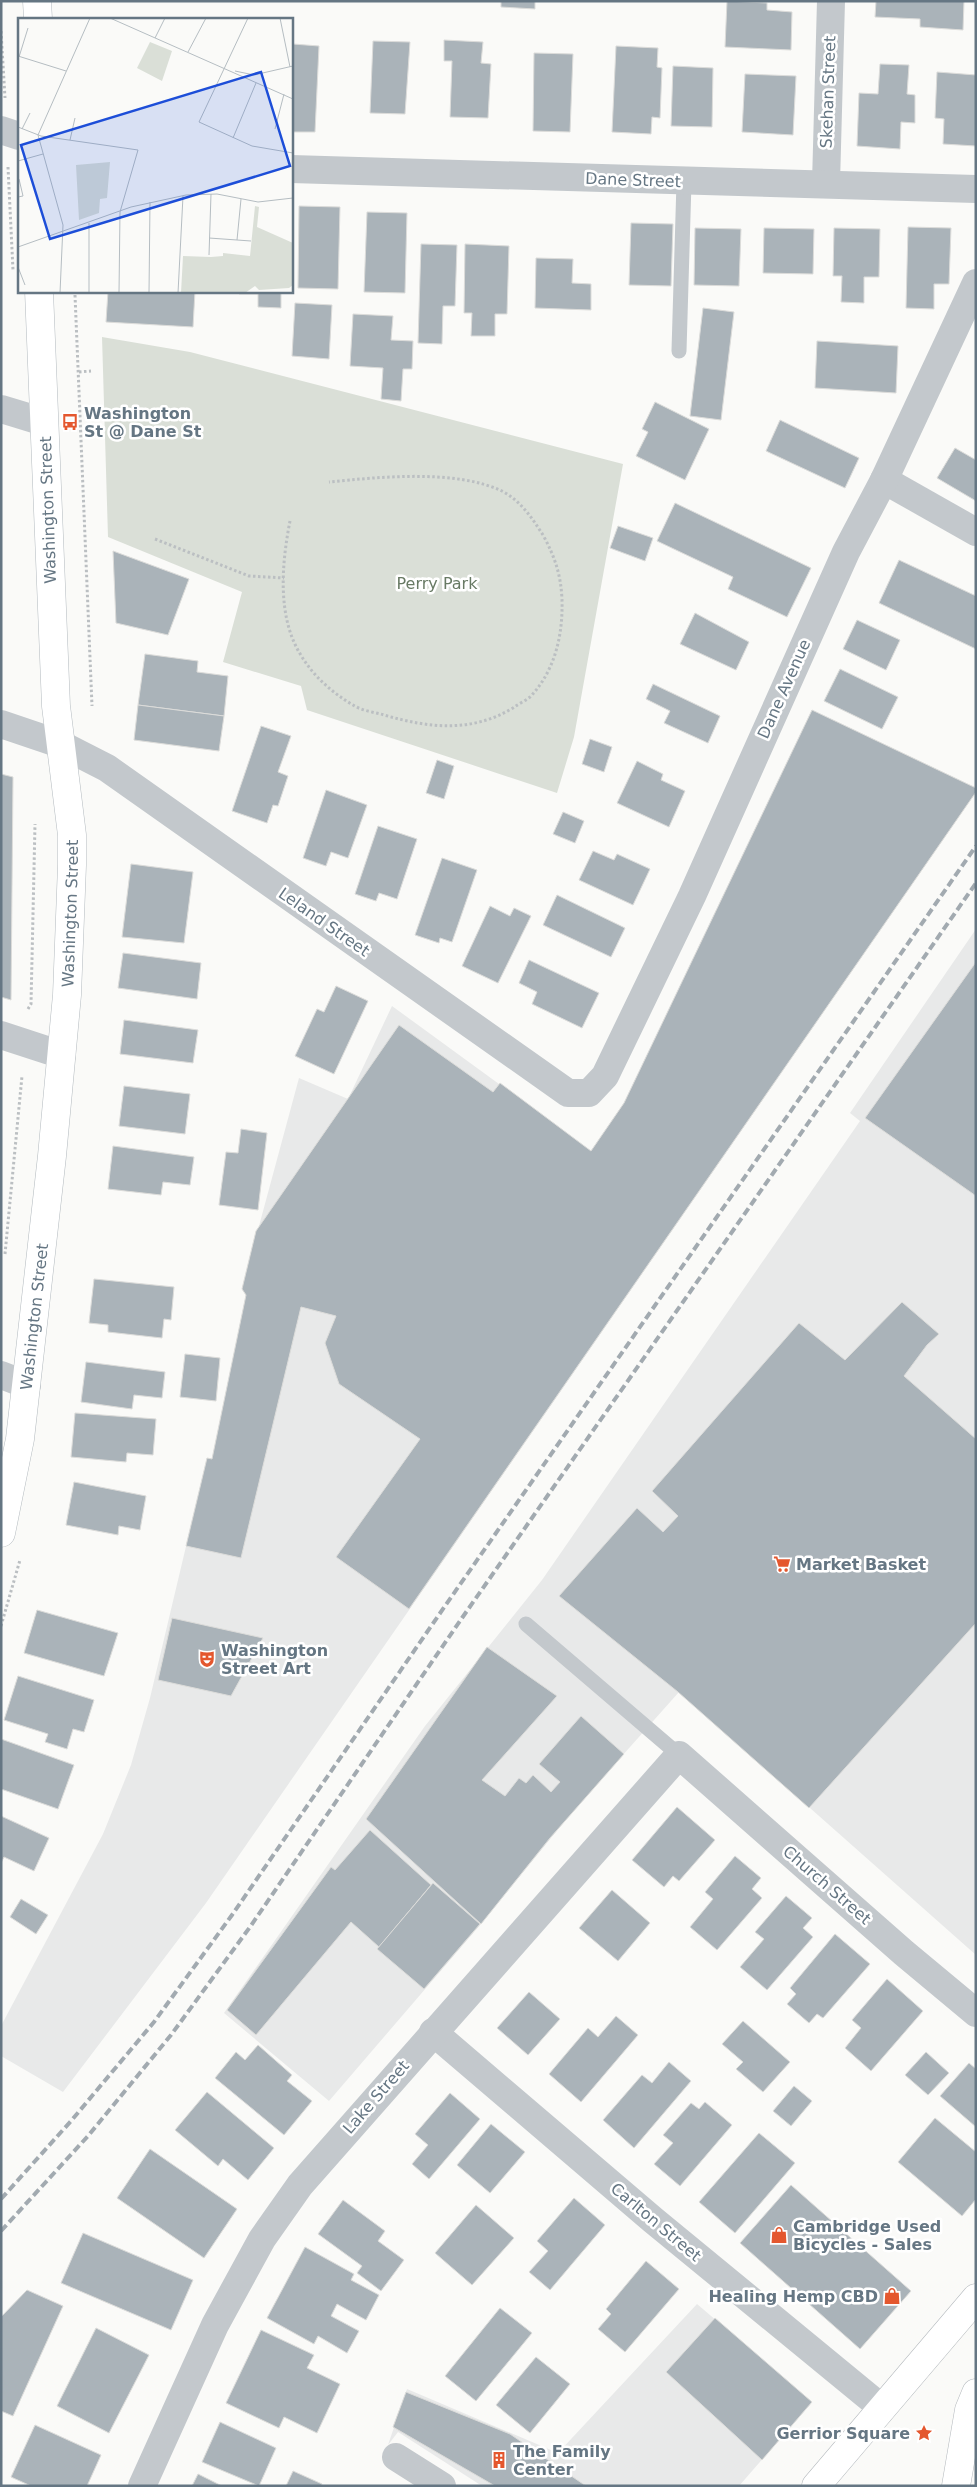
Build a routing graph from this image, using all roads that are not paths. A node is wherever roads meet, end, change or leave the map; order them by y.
1 (37, 1) edge
2 (831, 1) edge
3 (38, 18) edge
4 (1, 130) edge
5 (18, 136) edge
6 (292, 169) edge
7 (684, 182) junction
8 (826, 183) junction
9 (976, 189) edge
10 (976, 283) edge
11 (39, 292) edge
12 (679, 351) dead end
13 (1, 409) edge
14 (44, 422) junction
15 (884, 480) junction
16 (976, 532) edge
17 (1, 724) edge
18 (60, 744) junction
19 (1, 1035) edge
20 (62, 1055) junction
21 (589, 1093) joint
22 (1, 1375) edge
23 (27, 1385) junction
24 (1, 1533) edge
25 (526, 1624) dead end
26 (679, 1755) junction
27 (976, 2013) edge
28 (433, 2032) junction
29 (976, 2298) edge
30 (976, 2392) edge
31 (882, 2408) junction
32 (396, 2457) dead end
33 (142, 2486) edge
34 (442, 2486) edge
35 (816, 2486) edge
36 (956, 2486) edge

1 - 3 main road
2 - 8 street, Skehan Street
4 - 5 street
6 - 7 street, Dane Street
7 - 8 street, Dane Street
7 - 12 lane
8 - 9 street, Dane Street
10 - 15 street, Dane Avenue
11 - 14 main road, Washington Street
13 - 14 street
14 - 18 main road, Washington Street
15 - 16 street
15 - 21 street, Dane Avenue
17 - 18 street, Leland Street
18 - 20 main road, Washington Street
18 - 21 street, Leland Street
19 - 20 street
20 - 23 main road, Washington Street
22 - 23 street
23 - 24 main road, Washington Street
25 - 26 lane
26 - 27 street, Church Street
26 - 28 street, Lake Street
28 - 31 street, Carlton Street
28 - 33 street, Lake Street
29 - 31 main road
30 - 36 main road
31 - 35 main road
32 - 34 street

